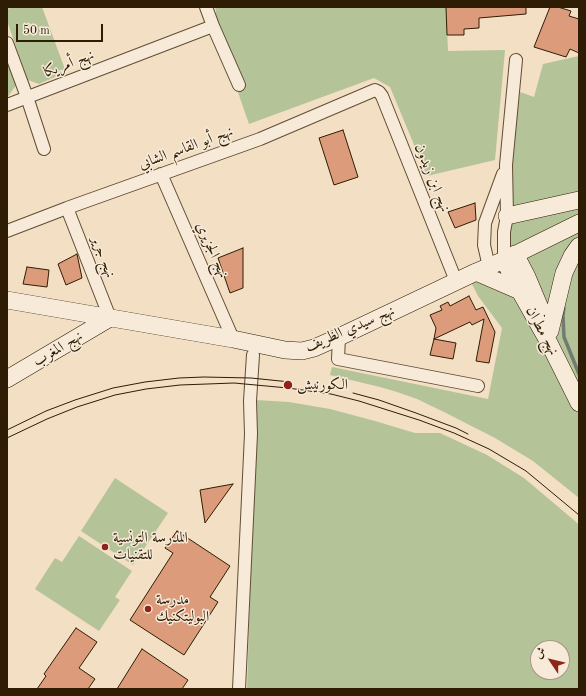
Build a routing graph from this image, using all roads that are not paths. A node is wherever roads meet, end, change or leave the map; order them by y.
1 (206, 7) edge
2 (214, 26) junction
3 (7, 43) edge
4 (516, 60) dead end
5 (240, 85) dead end
6 (375, 90) joint
7 (27, 97) junction
8 (7, 105) edge
9 (44, 149) dead end
10 (506, 165) junction
11 (161, 174) junction
12 (579, 200) edge
13 (67, 208) junction
14 (507, 216) junction
15 (579, 223) edge
16 (7, 231) edge
17 (579, 246) edge
18 (510, 257) junction
19 (482, 269) junction
20 (456, 281) junction
21 (520, 291) junction
22 (7, 300) edge
23 (110, 318) junction
24 (550, 331) junction
25 (339, 337) junction
26 (233, 339) junction
27 (253, 354) dead end
28 (7, 379) edge
29 (579, 385) edge
30 (478, 386) dead end
31 (579, 403) edge
32 (239, 689) edge

1 - 2 street
2 - 5 street
2 - 7 street, نهج أمريكا
3 - 7 street
4 - 10 street
6 - 11 street, نهج أبو القاسم الشابي
6 - 20 street, نهج ابن زيدون
7 - 8 street, نهج أمريكا
7 - 9 street
10 - 14 street
10 - 19 street
11 - 13 street, نهج أبو القاسم الشابي
11 - 26 street, نهج الجزيري
12 - 14 street
13 - 16 street, نهج أبو القاسم الشابي
13 - 23 street, نهج جرير
14 - 18 street
15 - 18 street, نهج سيدي الظريف
17 - 24 street
18 - 19 street, نهج سيدي الظريف
18 - 21 street, نهج مطران
18 - 24 street, نهج مطران
19 - 20 street, نهج سيدي الظريف
19 - 21 street
20 - 25 street, نهج سيدي الظريف
21 - 31 street, نهج مطران
22 - 23 street, نهج سيدي الظريف
23 - 26 street, نهج سيدي الظريف
23 - 28 street, نهج المغرب
24 - 29 street, نهج مطران
25 - 26 street, نهج سيدي الظريف
25 - 30 street
27 - 32 street

